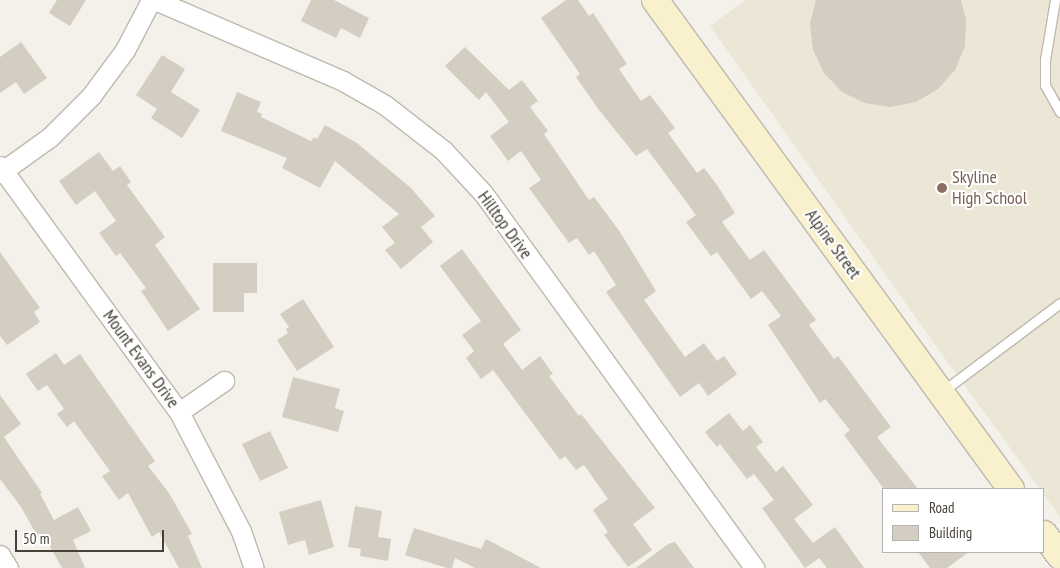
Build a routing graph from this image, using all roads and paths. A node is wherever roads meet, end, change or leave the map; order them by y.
1 (151, 0) edge
2 (155, 0) edge
3 (655, 0) edge
4 (1055, 0) edge
5 (1060, 112) edge
6 (1, 170) edge
7 (1060, 303) edge
8 (224, 382) dead end
9 (941, 393) junction
10 (179, 412) junction
11 (1010, 488) edge
12 (1045, 535) edge
13 (0, 555) edge
14 (1060, 556) edge
15 (8, 568) edge
16 (254, 568) edge
17 (754, 568) edge

1 - 6 street
2 - 17 street, Hilltop Drive
3 - 9 street, Alpine Street
4 - 5 lane
6 - 10 street, Mount Evans Drive
7 - 9 lane
8 - 10 street
9 - 11 street, Alpine Street
10 - 16 street, Mount Evans Drive
12 - 14 street
13 - 15 street

